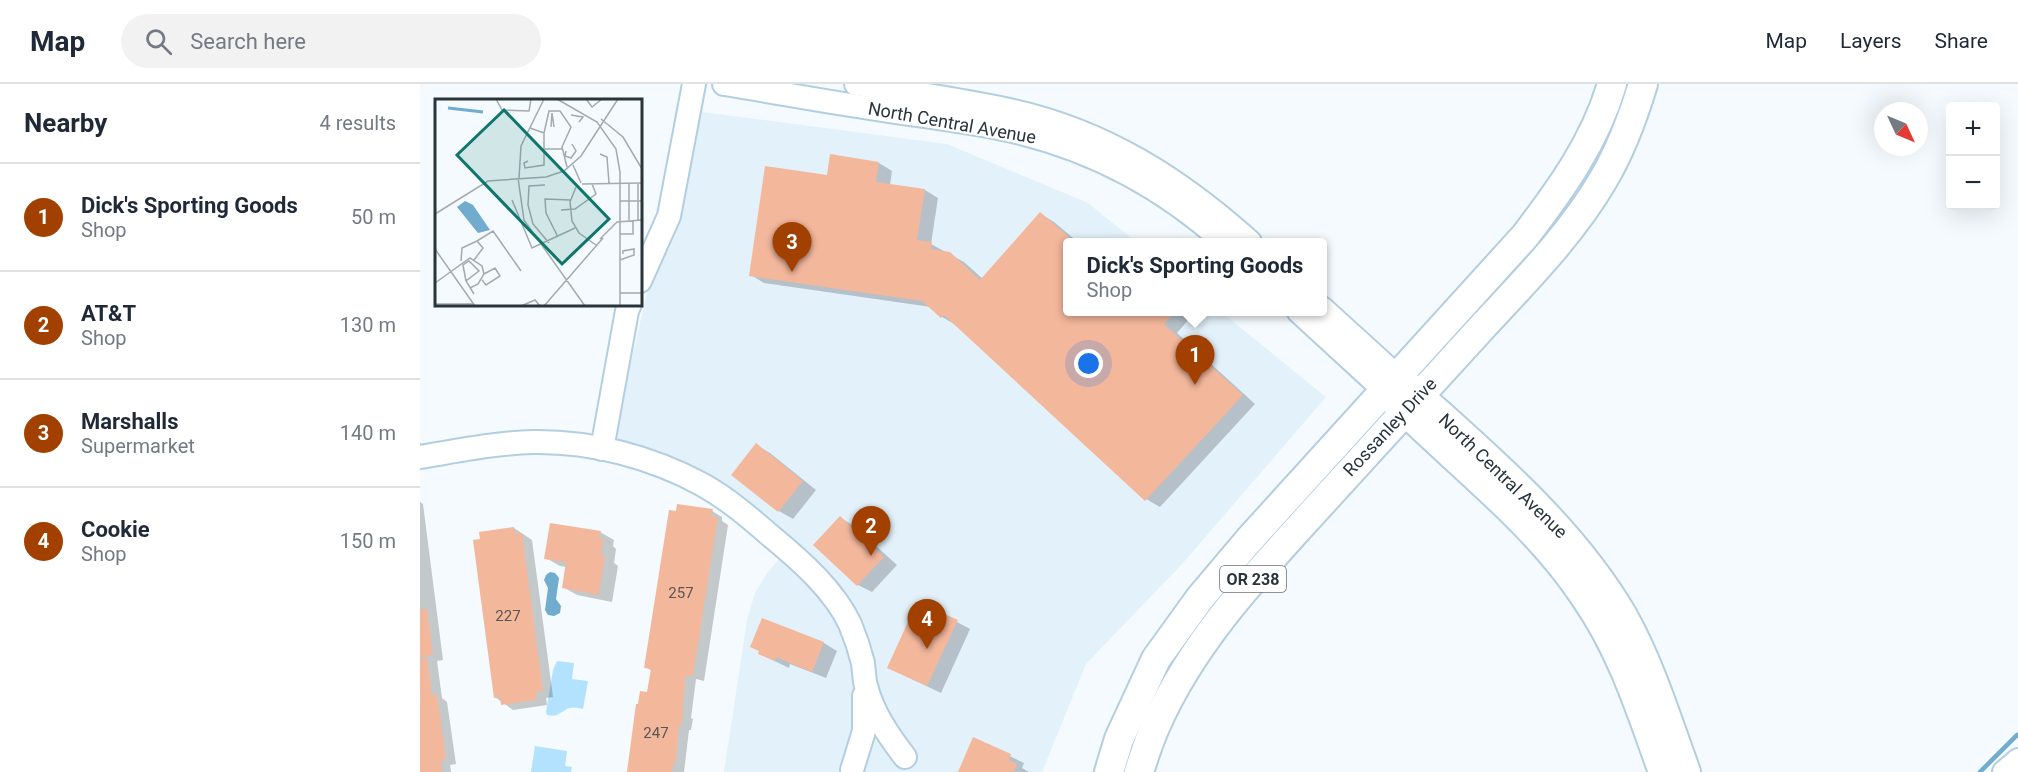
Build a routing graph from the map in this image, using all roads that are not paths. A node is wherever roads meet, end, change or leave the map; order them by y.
1 (694, 84) edge
2 (724, 84) edge
3 (856, 84) edge
4 (1612, 84) edge
5 (1643, 84) edge
6 (1218, 238) edge
7 (1245, 238) edge
8 (642, 277) edge
9 (629, 306) edge
10 (1327, 312) edge
11 (1304, 316) edge
12 (1402, 394) junction
13 (602, 449) junction
14 (420, 457) edge
15 (866, 685) junction
16 (2018, 760) edge
17 (910, 764) edge
18 (852, 771) edge
19 (1108, 772) edge
20 (1139, 772) edge
21 (1663, 772) edge
22 (1686, 772) edge
23 (2004, 772) edge

1 - 8 street
2 - 6 street, North Central Avenue
3 - 7 street, North Central Avenue
4 - 12 main road, Rossanley Drive / OR 238
5 - 12 main road, Rossanley Drive / OR 238
9 - 13 street
10 - 12 street, North Central Avenue
11 - 12 street, North Central Avenue
12 - 19 main road, Rossanley Drive / OR 238
12 - 20 main road, Rossanley Drive / OR 238
12 - 21 main road, North Central Avenue
12 - 22 main road, North Central Avenue
13 - 14 street
13 - 15 street
15 - 17 street
15 - 18 street
16 - 23 street
17 - 18 street

